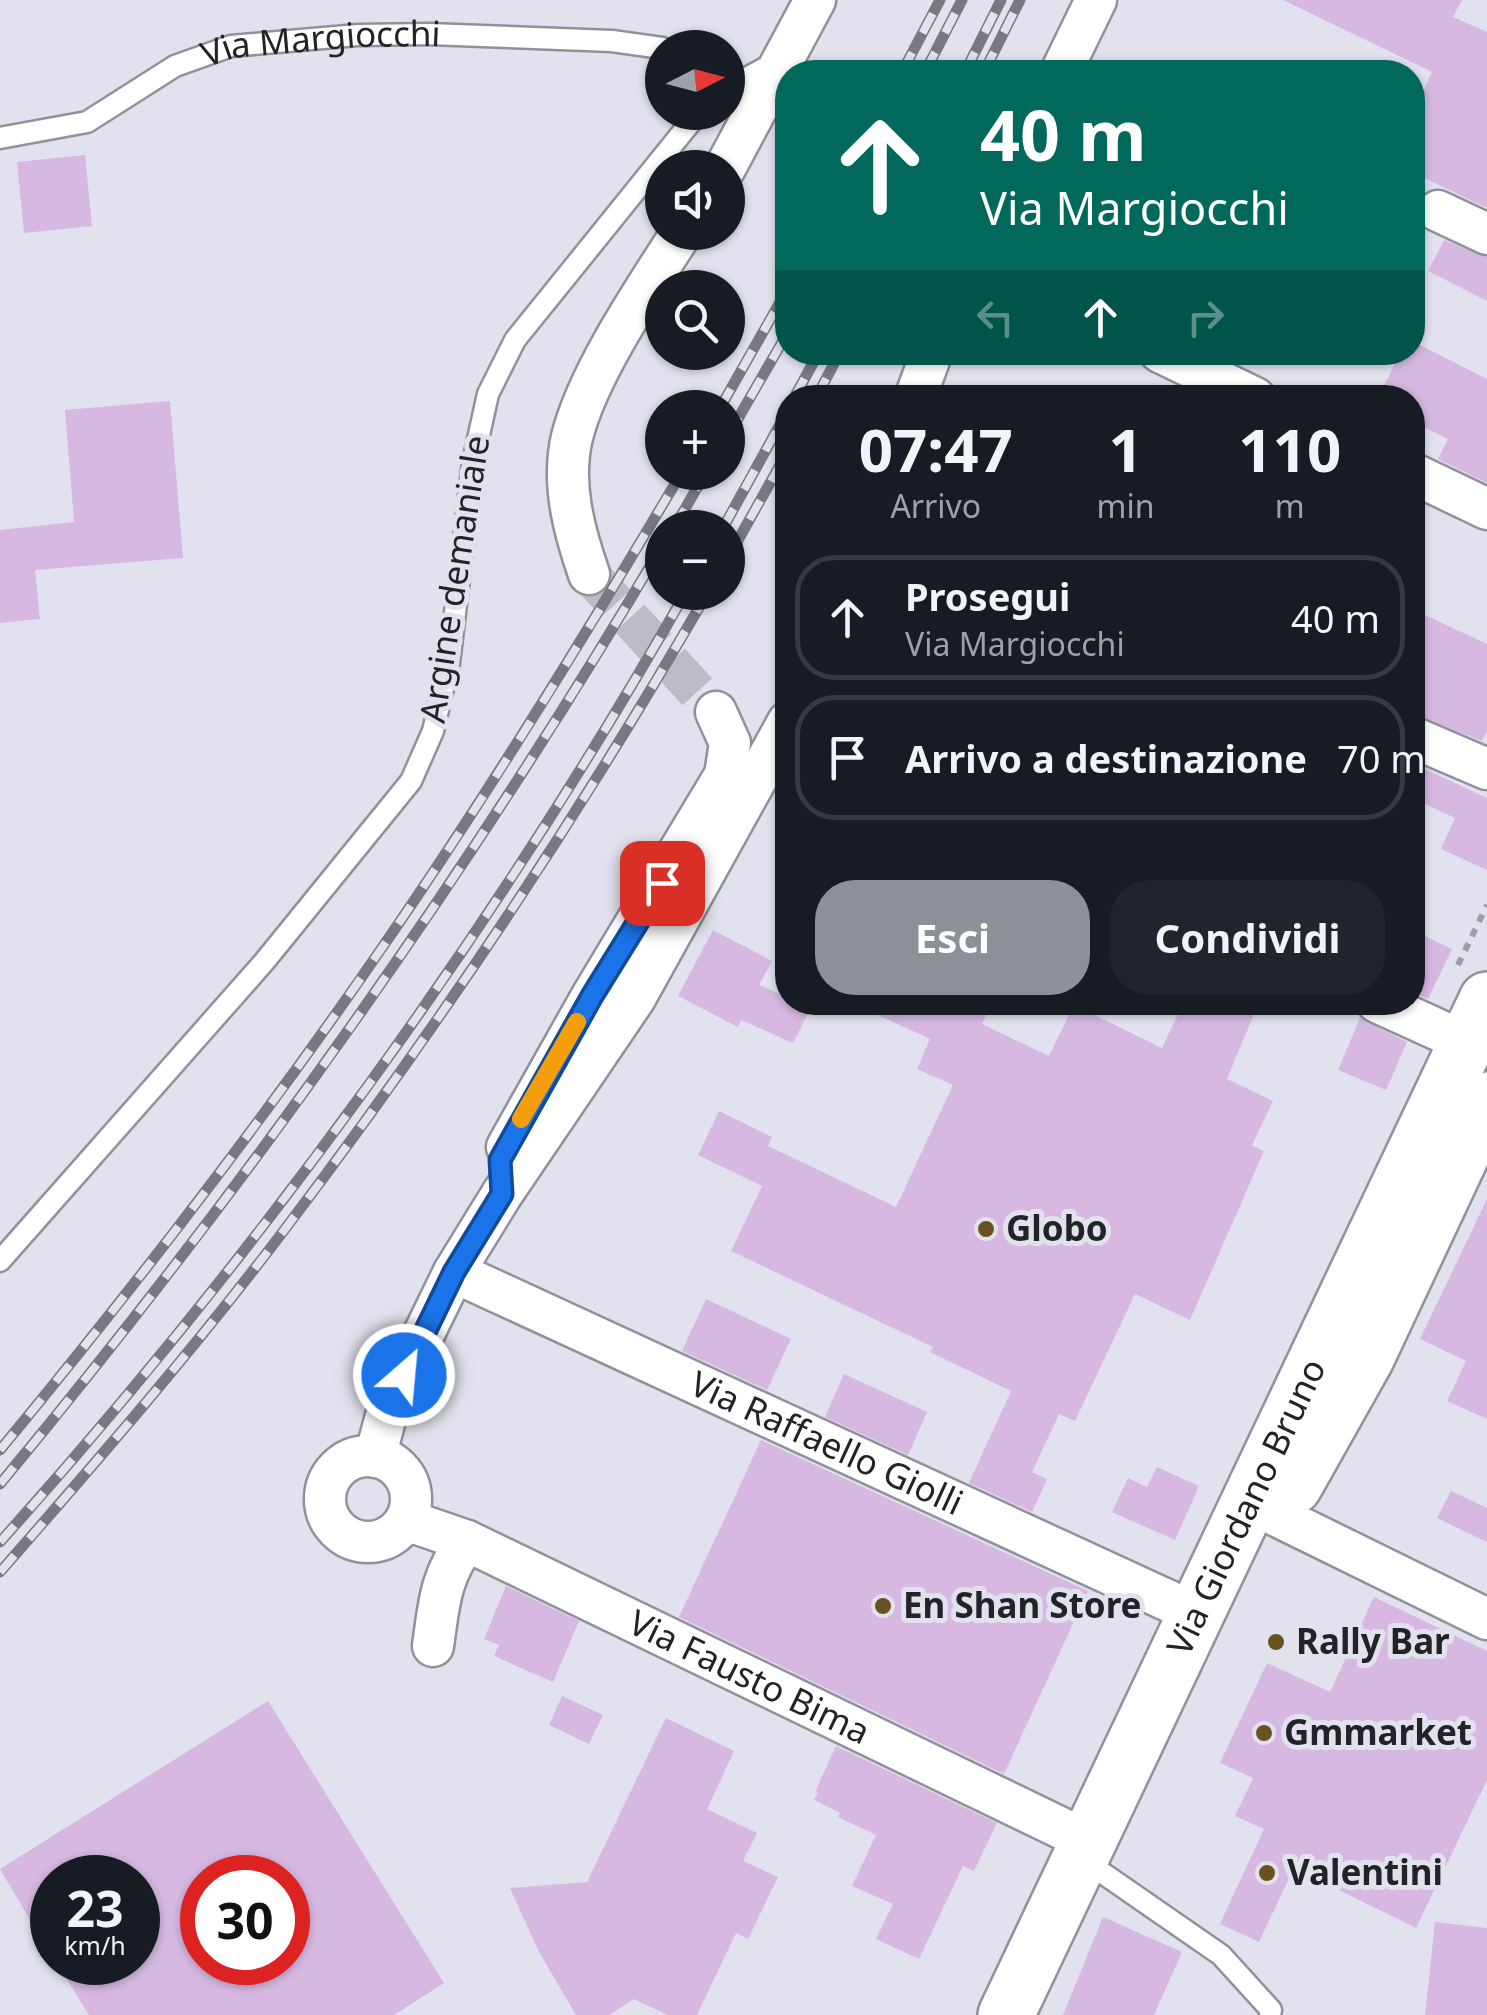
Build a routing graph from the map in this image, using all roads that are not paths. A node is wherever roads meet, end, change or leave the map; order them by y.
1 (798, 0) edge
2 (815, 0) edge
3 (1096, 0) edge
4 (645, 46) edge
5 (1067, 60) edge
6 (769, 65) junction
7 (745, 66) edge
8 (745, 78) edge
9 (684, 130) edge
10 (0, 138) edge
11 (733, 150) edge
12 (1438, 211) dead end
13 (1487, 234) edge
14 (671, 250) edge
15 (1187, 365) edge
16 (1228, 385) edge
17 (1425, 480) edge
18 (1487, 510) edge
19 (589, 574) tunnel mouth
20 (716, 712) tunnel mouth
21 (1425, 743) edge
22 (775, 748) edge
23 (1487, 769) edge
24 (1425, 1011) edge
25 (1477, 1021) edge
26 (1487, 1100) edge
27 (502, 1194) junction
28 (0, 1261) edge
29 (454, 1272) junction
30 (376, 1456) junction
31 (1277, 1516) junction
32 (406, 1520) junction
33 (467, 1541) junction
34 (1197, 1614) junction
35 (1487, 1619) edge
36 (433, 1646) dead end
37 (1097, 1858) junction
38 (1006, 2015) edge
39 (1040, 2015) edge
40 (1270, 2015) edge

1 - 6 lane
2 - 6 street
3 - 5 street
4 - 10 lane, Via Margiocchi
6 - 7 lane
6 - 8 lane
6 - 11 street
9 - 28 lane, Argine demaniale
12 - 13 street
14 - 19 street
15 - 16 street
17 - 18 street
20 - 27 street
21 - 23 street
22 - 27 street
24 - 25 street
25 - 34 main road, Via Giordano Bruno
26 - 31 main road, Via Giordano Bruno
27 - 29 street
29 - 30 street
29 - 34 street, Via Raffaello Giolli
30 - 32 street
30 - 32 street
31 - 35 street
31 - 37 main road, Via Giordano Bruno
32 - 33 street, Via Fausto Bima
33 - 36 street
33 - 37 street, Via Fausto Bima
34 - 37 main road, Via Giordano Bruno
37 - 38 main road, Via Giordano Bruno
37 - 39 main road, Via Giordano Bruno
37 - 40 lane

